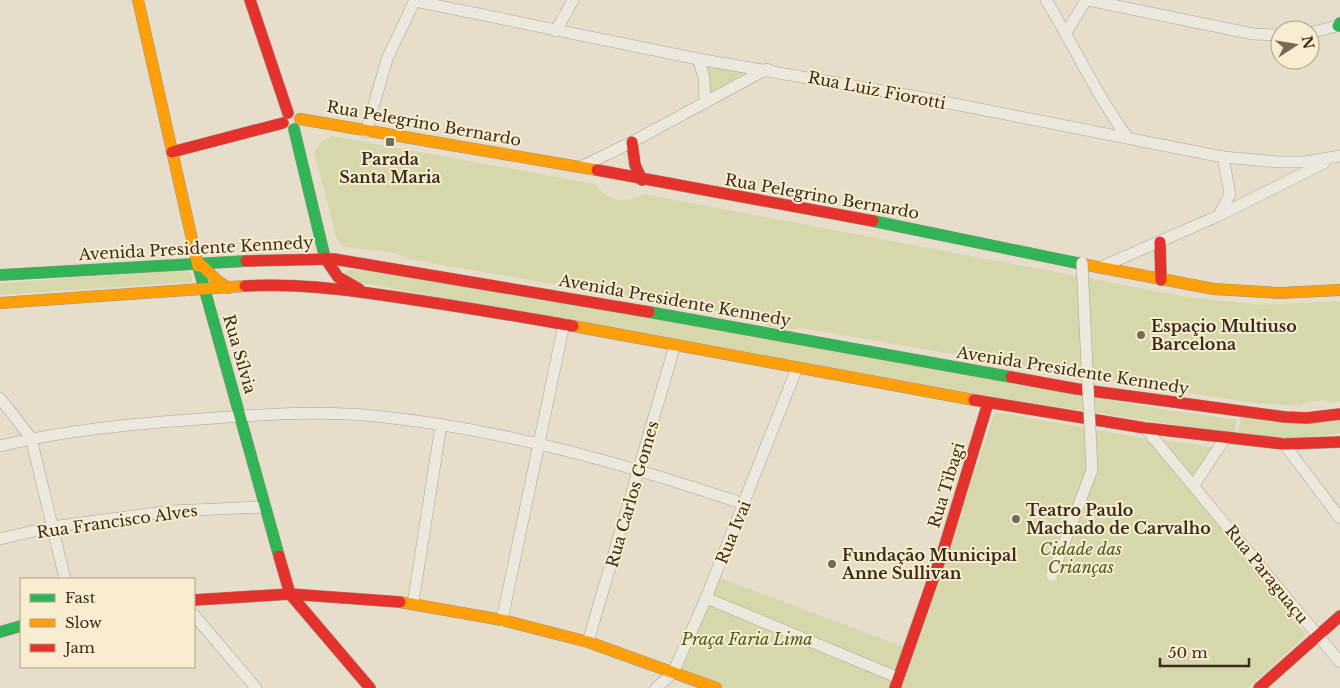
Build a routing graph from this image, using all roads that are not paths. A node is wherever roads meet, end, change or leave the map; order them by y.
1 (138, 0) edge
2 (250, 0) edge
3 (415, 0) edge
4 (573, 0) edge
5 (1046, 0) edge
6 (1087, 0) edge
7 (1339, 25) edge
8 (1320, 30) edge
9 (556, 31) junction
10 (1066, 33) junction
11 (1270, 35) edge
12 (698, 59) junction
13 (767, 69) junction
14 (705, 103) junction
15 (286, 118) junction
16 (297, 124) junction
17 (366, 132) junction
18 (1128, 138) junction
19 (632, 142) junction
20 (172, 152) junction
21 (1223, 157) junction
22 (1336, 157) edge
23 (581, 167) junction
24 (642, 180) junction
25 (1218, 216) junction
26 (1160, 242) junction
27 (325, 258) junction
28 (198, 262) junction
29 (1082, 263) junction
30 (1101, 267) junction
31 (0, 275) edge
32 (1161, 280) junction
33 (292, 285) junction
34 (229, 288) junction
35 (1340, 290) edge
36 (204, 291) junction
37 (367, 292) junction
38 (0, 303) edge
39 (564, 324) junction
40 (675, 345) junction
41 (796, 368) junction
42 (0, 398) edge
43 (1160, 401) junction
44 (988, 403) junction
45 (1231, 410) junction
46 (1340, 414) edge
47 (241, 416) junction
48 (441, 425) junction
49 (1145, 428) junction
50 (31, 438) junction
51 (1225, 438) junction
52 (1340, 442) edge
53 (539, 443) junction
54 (1284, 444) junction
55 (0, 446) edge
56 (639, 469) junction
57 (1194, 485) junction
58 (744, 504) junction
59 (264, 507) junction
60 (1340, 518) edge
61 (51, 527) junction
62 (0, 540) edge
63 (1052, 574) dead end
64 (65, 578) edge
65 (290, 594) junction
66 (706, 598) junction
67 (195, 600) edge
68 (413, 603) junction
69 (195, 616) edge
70 (1340, 616) edge
71 (502, 620) junction
72 (20, 626) edge
73 (0, 632) edge
74 (1317, 636) junction
75 (588, 642) junction
76 (1340, 662) edge
77 (673, 673) junction
78 (897, 683) edge
79 (256, 688) edge
80 (370, 688) edge
81 (656, 688) edge
82 (716, 688) edge
83 (1260, 688) edge

1 - 20 main road, Rua Sílvia
2 - 15 main road
3 - 9 street, Rua Luiz Fiorotti
3 - 17 street
4 - 9 street
5 - 10 street
6 - 10 street
6 - 11 street
7 - 8 street
9 - 12 street, Rua Luiz Fiorotti
10 - 18 street
12 - 13 street, Rua Luiz Fiorotti
12 - 14 street
13 - 14 street
13 - 18 street, Rua Luiz Fiorotti
14 - 19 street
15 - 16 main road
15 - 20 main road
16 - 17 main road, Rua Pelegrino Bernardo
16 - 27 main road
17 - 23 main road, Rua Pelegrino Bernardo
18 - 21 street, Rua Luiz Fiorotti
19 - 23 street
19 - 24 main road
20 - 28 main road, Rua Sílvia
21 - 22 street, Rua Luiz Fiorotti
21 - 25 street
22 - 25 street
23 - 24 main road, Rua Pelegrino Bernardo
24 - 29 main road, Rua Pelegrino Bernardo
25 - 26 street
26 - 30 street
26 - 32 main road
27 - 28 main road, Avenida Presidente Kennedy
27 - 33 main road
27 - 37 main road
27 - 43 main road, Avenida Presidente Kennedy
28 - 31 main road, Avenida Presidente Kennedy
28 - 34 main road
28 - 36 main road, Rua Sílvia
29 - 30 main road, Rua Pelegrino Bernardo
29 - 63 street, bridge
30 - 32 main road, Rua Pelegrino Bernardo
32 - 35 main road, Rua Pelegrino Bernardo
33 - 34 main road
33 - 37 main road
34 - 36 main road
36 - 38 main road
36 - 47 main road, Rua Sílvia
37 - 39 main road
39 - 40 main road
39 - 53 street
40 - 41 main road
40 - 56 street, Rua Carlos Gomes
41 - 44 main road
41 - 58 street, Rua Ivai
42 - 50 street
43 - 45 main road, Avenida Presidente Kennedy
43 - 49 main road
44 - 49 main road
44 - 78 main road, Rua Tibagi
45 - 46 main road, Avenida Presidente Kennedy
45 - 51 main road
47 - 48 street
47 - 50 street
47 - 59 main road, Rua Sílvia
48 - 53 street
48 - 68 street
49 - 51 main road
49 - 57 street, Rua Paraguaçu
50 - 55 street
50 - 61 street
51 - 54 main road
51 - 57 street
52 - 54 main road
53 - 56 street
53 - 71 street
54 - 60 street
56 - 58 street
56 - 75 street, Rua Carlos Gomes
57 - 74 street, Rua Paraguaçu
58 - 66 street, Rua Ivai
59 - 61 street, Rua Francisco Alves
59 - 65 main road, Rua Sílvia
61 - 62 street, Rua Francisco Alves
61 - 64 street
65 - 67 main road
65 - 68 main road
65 - 80 main road, Rua Sílvia
66 - 77 street, Rua Ivai
66 - 78 street
68 - 71 main road
69 - 79 street
70 - 74 main road
71 - 75 main road
72 - 73 main road
74 - 76 street, Rua Paraguaçu
74 - 83 main road
75 - 77 main road
77 - 81 street, Rua Ivai
77 - 82 main road

